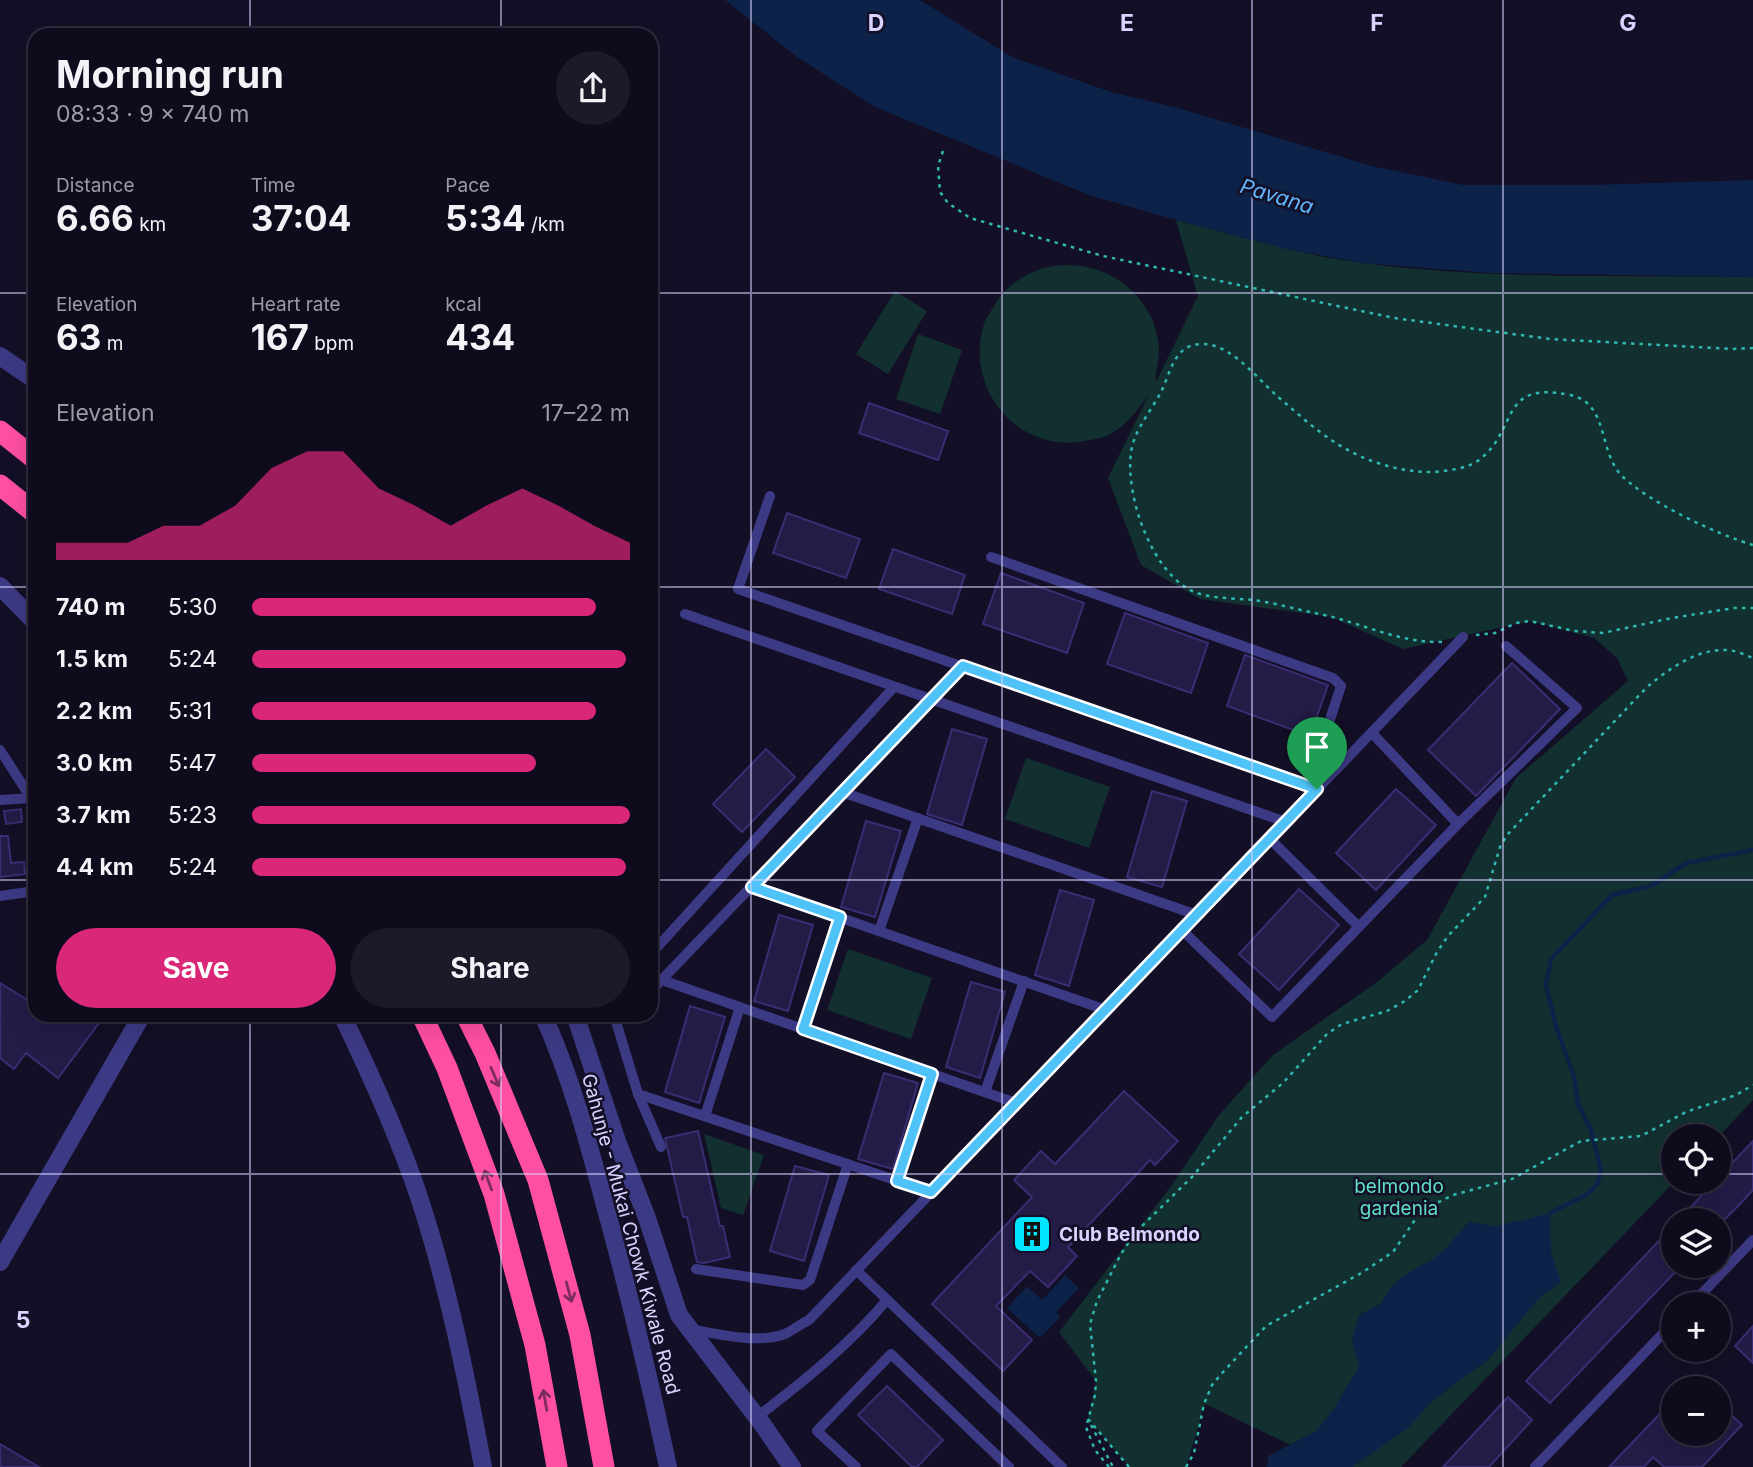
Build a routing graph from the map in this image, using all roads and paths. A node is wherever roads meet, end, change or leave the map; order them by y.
1 (943, 151) dead end
2 (1753, 348) edge
3 (0, 356) edge
4 (28, 375) edge
5 (0, 431) edge
6 (28, 453) edge
7 (0, 485) edge
8 (770, 496) dead end
9 (28, 507) edge
10 (1753, 545) edge
11 (991, 557) dead end
12 (0, 586) edge
13 (1753, 608) edge
14 (685, 614) dead end
15 (28, 615) edge
16 (1462, 637) junction
17 (1506, 646) dead end
18 (1753, 658) edge
19 (963, 666) junction
20 (894, 687) junction
21 (931, 699) junction
22 (1372, 733) junction
23 (0, 750) edge
24 (1313, 788) junction
25 (842, 792) junction
26 (28, 793) edge
27 (28, 798) edge
28 (0, 800) edge
29 (918, 818) junction
30 (1286, 822) junction
31 (1458, 824) junction
32 (1270, 839) junction
33 (752, 887) junction
34 (28, 892) edge
35 (0, 896) edge
36 (1197, 915) junction
37 (840, 917) junction
38 (1359, 927) junction
39 (1182, 930) junction
40 (879, 931) junction
41 (658, 946) edge
42 (662, 980) junction
43 (1024, 981) junction
44 (658, 984) edge
45 (740, 1007) junction
46 (1106, 1010) junction
47 (138, 1022) edge
48 (345, 1022) edge
49 (425, 1022) edge
50 (470, 1022) edge
51 (547, 1022) edge
52 (577, 1022) edge
53 (616, 1022) edge
54 (803, 1029) junction
55 (932, 1074) junction
56 (1753, 1085) edge
57 (985, 1092) junction
58 (638, 1094) junction
59 (1016, 1103) junction
60 (705, 1116) junction
61 (661, 1147) dead end
62 (848, 1164) junction
63 (897, 1181) junction
64 (931, 1192) junction
65 (1753, 1240) edge
66 (0, 1262) edge
67 (696, 1269) dead end
68 (856, 1270) junction
69 (1703, 1292) edge
70 (887, 1300) junction
71 (690, 1329) junction
72 (1661, 1336) edge
73 (757, 1417) junction
74 (1088, 1419) junction
75 (483, 1467) edge
76 (556, 1467) edge
77 (604, 1467) edge
78 (668, 1467) edge
79 (792, 1467) edge
80 (856, 1467) edge
81 (1009, 1467) edge
82 (1062, 1467) edge
83 (1111, 1467) edge
84 (1129, 1467) edge
85 (1186, 1467) edge
86 (1535, 1467) edge

1 - 2 path
3 - 4 street
5 - 6 highway
7 - 9 highway
8 - 19 lane
10 - 16 path
11 - 24 lane
12 - 15 street
13 - 16 path
14 - 20 lane
16 - 22 lane
17 - 31 lane
18 - 74 path
19 - 21 lane
19 - 24 lane
20 - 21 lane
20 - 41 lane
21 - 25 lane
21 - 30 lane
22 - 24 lane
22 - 31 lane
23 - 26 lane
24 - 30 lane
25 - 29 lane
25 - 33 lane
27 - 28 lane
29 - 36 lane
29 - 40 lane
30 - 32 lane
31 - 38 lane
32 - 36 lane
32 - 38 lane
33 - 37 lane
33 - 42 lane
34 - 35 lane
36 - 39 lane
37 - 40 lane
37 - 54 lane
38 - 39 lane
39 - 46 lane
40 - 43 lane
42 - 44 lane
42 - 45 lane
43 - 46 lane
43 - 57 lane
45 - 54 lane
45 - 60 lane
46 - 59 lane
47 - 66 street
48 - 75 street
76 -> 49 highway
50 -> 77 highway
51 - 78 street, Gahunje - Mukai Chowk Kiwale Road
52 - 71 street
53 - 58 lane
54 - 55 lane
55 - 57 lane
55 - 63 lane
56 - 85 path
57 - 59 lane
58 - 60 lane
58 - 61 lane
59 - 64 lane
60 - 62 lane
62 - 63 lane
62 - 67 lane
63 - 64 lane
64 - 68 lane
65 - 69 lane
68 - 70 lane
68 - 71 lane
70 - 73 lane
70 - 82 lane
71 - 73 street
72 - 86 lane
73 - 79 street
74 - 83 path
74 - 83 path
74 - 84 path
80 - 81 lane

